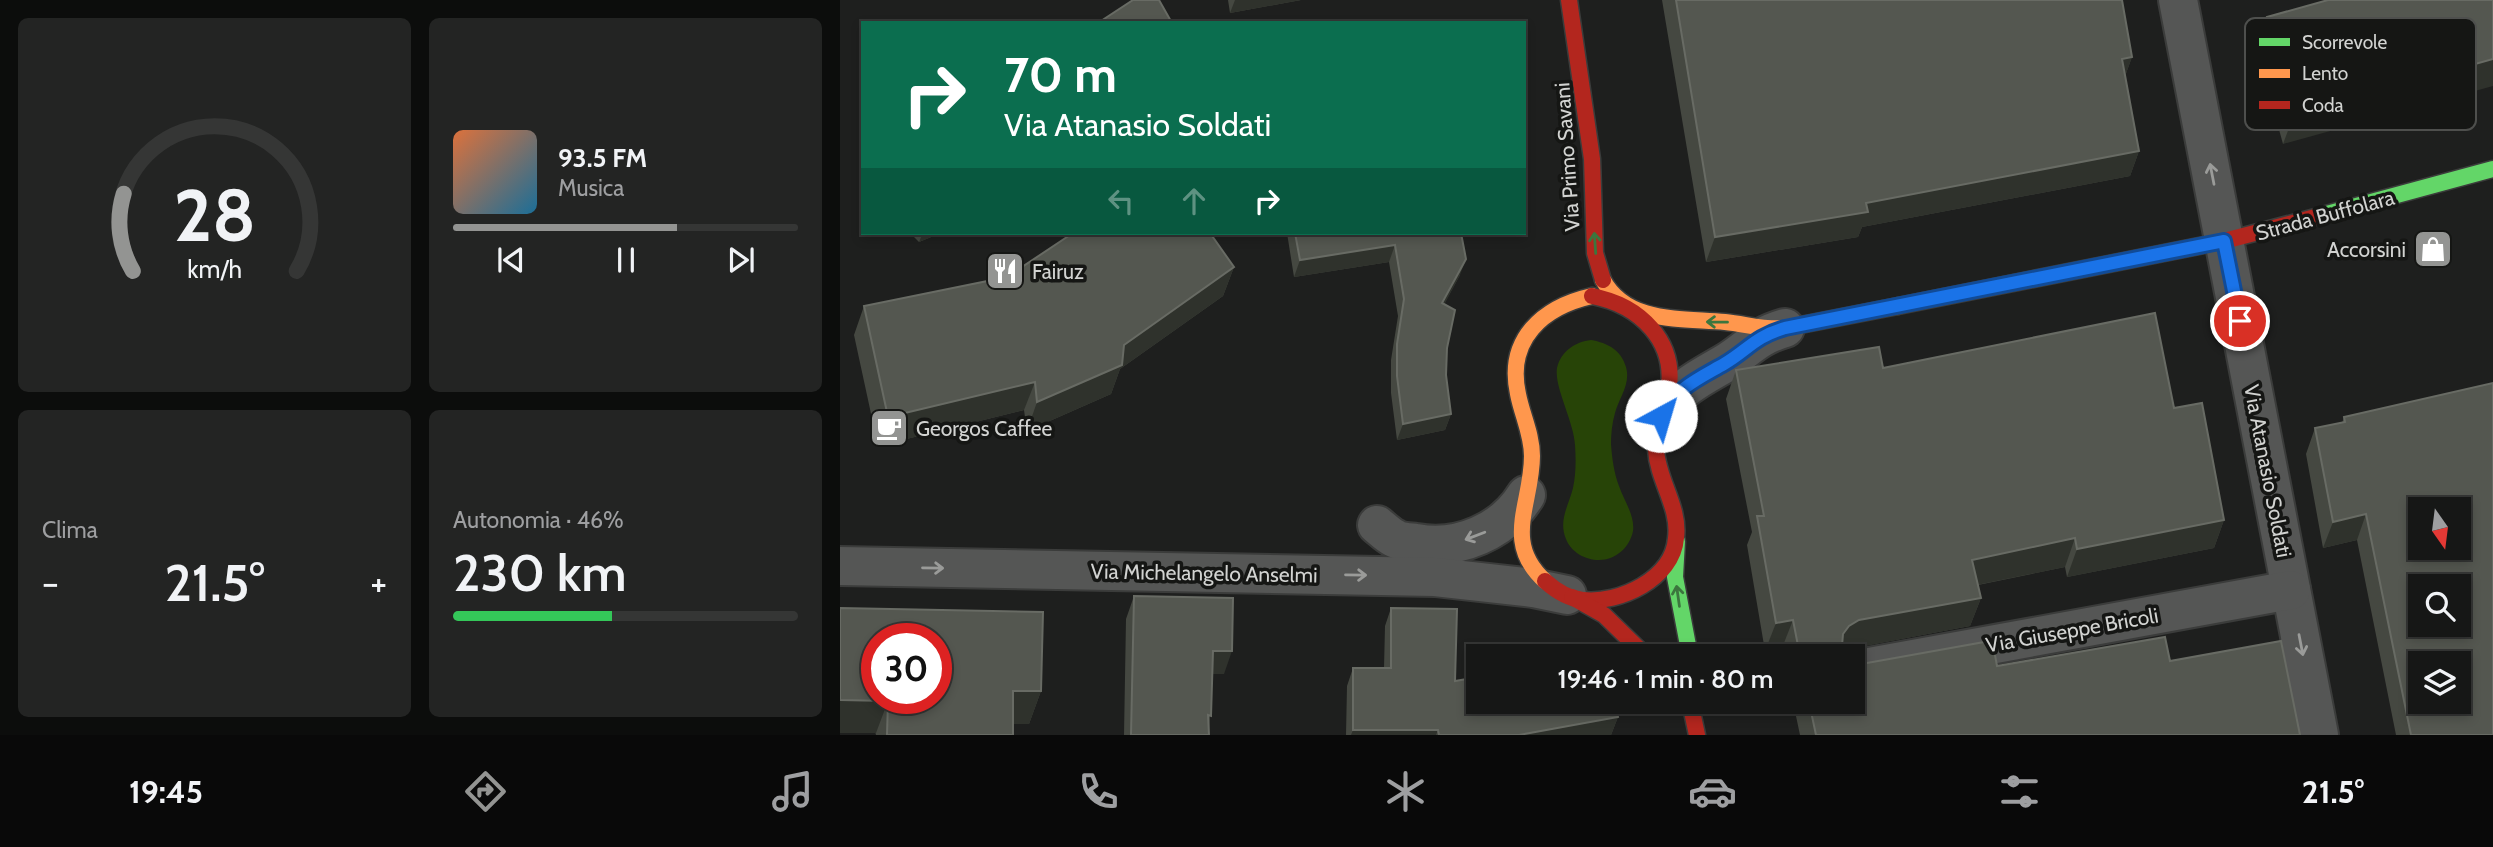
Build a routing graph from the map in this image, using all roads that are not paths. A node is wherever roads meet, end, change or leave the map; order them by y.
1 (1569, 0) edge
2 (2178, 0) edge
3 (2493, 169) edge
4 (2224, 241) junction
5 (1622, 303) junction
6 (1785, 328) junction
7 (1661, 416) junction
8 (1526, 495) junction
9 (1377, 525) dead end
10 (1678, 535) junction
11 (851, 564) edge
12 (2291, 590) junction
13 (1567, 595) junction
14 (1634, 644) edge
15 (1688, 644) edge
16 (1865, 668) edge
17 (1693, 714) edge
18 (1697, 735) edge
19 (2319, 735) edge

5 -> 1 street, Via Primo Savani
4 -> 2 street, Via Atanasio Soldati
3 - 4 street, Strada Buffolara
4 - 6 street, Strada Buffolara
4 - 12 street, Via Atanasio Soldati
6 -> 5 street, Strada Buffolara
5 - 7 street, Via Primo Savani
5 - 8 street
6 - 7 street, Strada Buffolara
7 - 10 street, Via Primo Savani
8 -> 9 street
8 - 13 street
10 - 13 street
15 -> 10 street, Via Primo Savani
11 -> 13 street, Via Michelangelo Anselmi
12 - 16 street, Via Giuseppe Bricoli
12 -> 19 street, Via Atanasio Soldati
13 - 14 street
17 - 18 street

